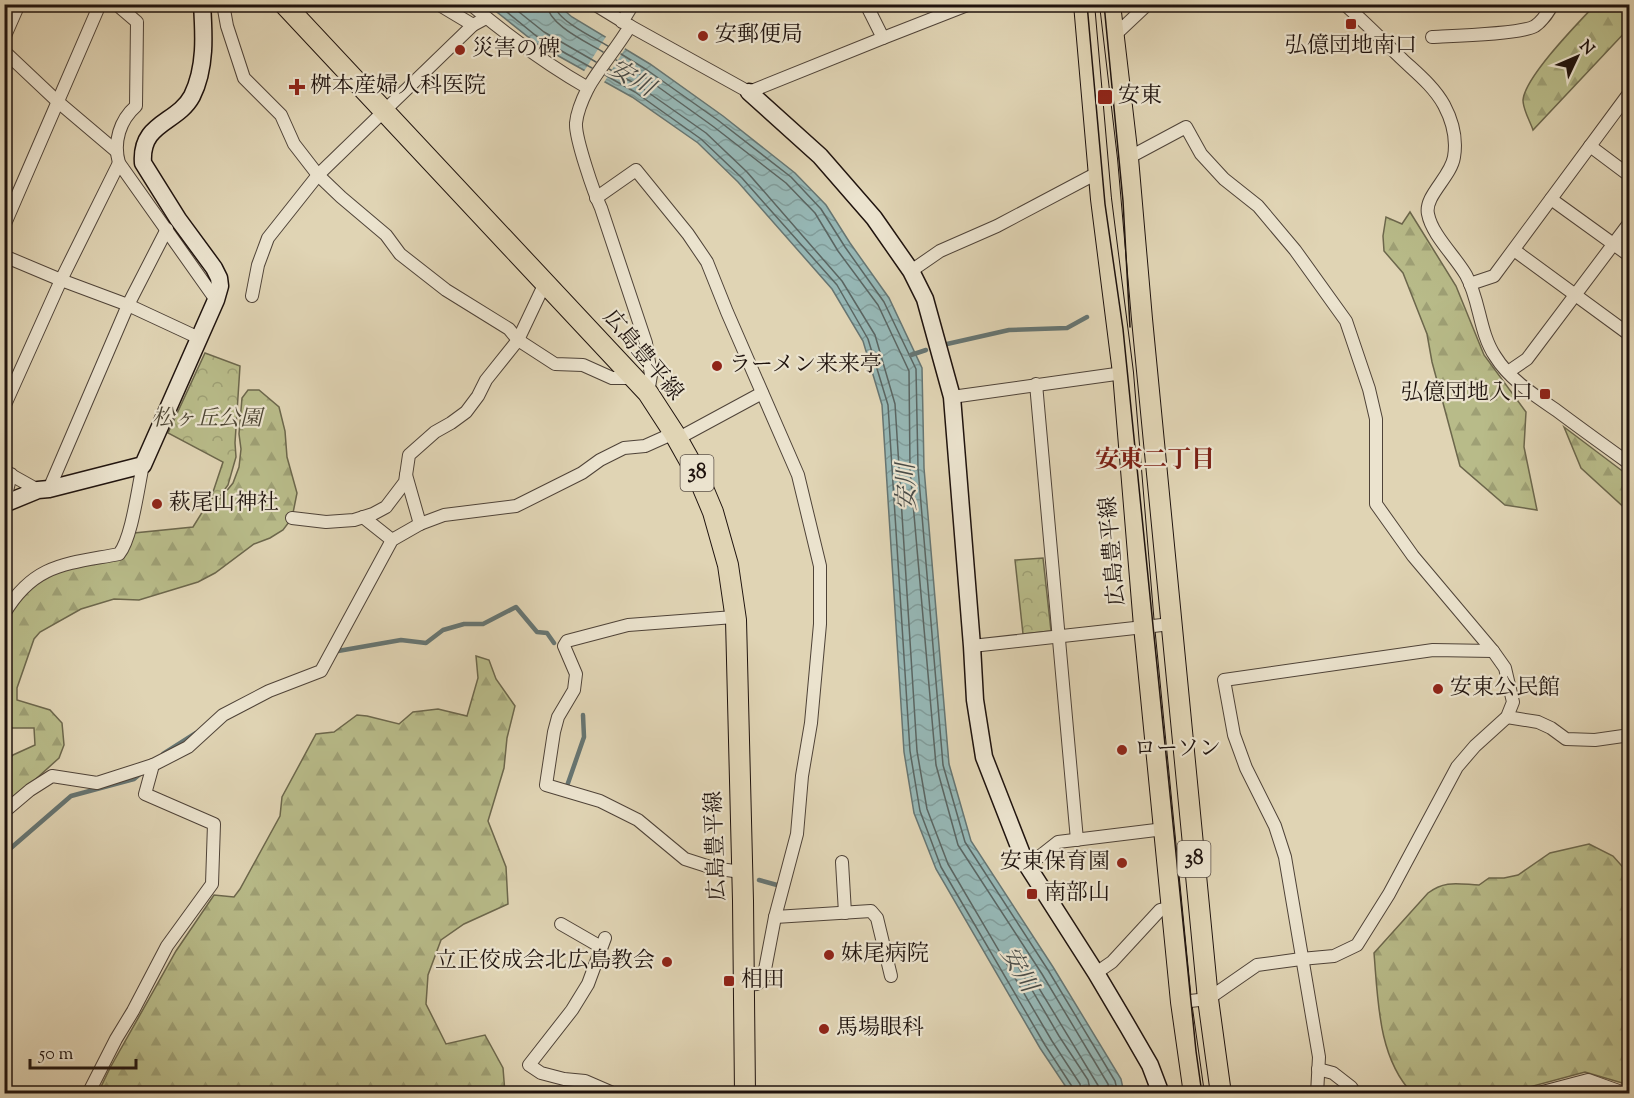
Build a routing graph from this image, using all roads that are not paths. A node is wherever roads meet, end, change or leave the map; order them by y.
1 (19, 4) edge
2 (100, 4) edge
3 (116, 4) edge
4 (202, 4) edge
5 (224, 4) edge
6 (284, 4) edge
7 (438, 4) edge
8 (471, 4) edge
9 (594, 4) edge
10 (633, 4) edge
11 (866, 4) edge
12 (970, 4) edge
13 (1084, 4) edge
14 (1110, 4) edge
15 (1149, 4) edge
16 (1344, 4) edge
17 (1553, 4) edge
18 (486, 18) junction
19 (473, 26) junction
20 (626, 26) junction
21 (1114, 36) junction
22 (1432, 37) dead end
23 (4, 38) edge
24 (883, 38) junction
25 (4, 51) edge
26 (591, 85) junction
27 (748, 92) junction
28 (1629, 92) edge
29 (57, 101) junction
30 (383, 111) junction
31 (1590, 146) junction
32 (117, 157) junction
33 (1128, 158) junction
34 (1099, 172) junction
35 (318, 175) junction
36 (1629, 176) edge
37 (596, 198) junction
38 (1551, 199) junction
39 (1629, 222) edge
40 (4, 226) edge
41 (167, 229) junction
42 (1613, 244) junction
43 (1514, 250) junction
44 (4, 256) edge
45 (1629, 256) edge
46 (911, 271) junction
47 (61, 280) junction
48 (545, 283) junction
49 (1470, 284) junction
50 (1576, 295) junction
51 (252, 296) dead end
52 (216, 300) junction
53 (128, 305) junction
54 (1629, 335) edge
55 (200, 338) junction
56 (518, 340) junction
57 (1508, 372) junction
58 (1123, 373) junction
59 (633, 378) junction
60 (1036, 384) junction
61 (648, 393) junction
62 (762, 393) junction
63 (952, 397) junction
64 (4, 407) edge
65 (675, 436) junction
66 (1629, 464) edge
67 (143, 465) junction
68 (8, 472) edge
69 (406, 475) junction
70 (43, 490) junction
71 (4, 504) edge
72 (292, 518) dead end
73 (363, 518) junction
74 (420, 524) junction
75 (392, 540) junction
76 (4, 614) edge
77 (735, 617) junction
78 (1171, 624) junction
79 (1144, 626) junction
80 (1058, 636) junction
81 (972, 645) junction
82 (1493, 651) junction
83 (1507, 717) junction
84 (1629, 735) edge
85 (153, 765) junction
86 (4, 812) edge
87 (1164, 829) junction
88 (1077, 840) junction
89 (842, 862) dead end
90 (1025, 862) junction
91 (741, 872) junction
92 (1172, 907) junction
93 (845, 913) junction
94 (775, 917) junction
95 (561, 924) dead end
96 (1301, 958) junction
97 (1096, 973) junction
98 (891, 976) dead end
99 (743, 985) junction
100 (1208, 999) junction
101 (1181, 1002) junction
102 (1318, 1069) junction
103 (88, 1094) edge
104 (615, 1094) edge
105 (745, 1094) edge
106 (1161, 1094) edge
107 (1194, 1094) edge
108 (1221, 1094) edge
109 (1317, 1094) edge
110 (1356, 1094) edge
111 (1535, 1094) edge
112 (1627, 1094) edge

1 - 23 street
2 - 29 street
3 - 32 street
4 - 52 street
5 - 35 street
6 - 30 main road, 広島豊平線 / 38
7 - 19 street
8 - 18 street
9 - 20 street
10 - 20 street
11 - 24 street
12 - 24 street
13 - 34 main road, 広島豊平線 / 38
14 - 21 main road, 38
15 - 21 street
16 - 49 street
17 - 22 street
18 - 19 street
18 - 26 street
19 - 30 street
20 - 26 street
20 - 27 street
21 - 33 main road, 38
24 - 27 street
25 - 29 street
26 - 37 street
27 - 46 street
28 - 31 street
29 - 32 street
29 - 40 street
30 - 35 street
30 - 48 main road, 広島豊平線 / 38
31 - 36 street
31 - 38 street
32 - 41 street
32 - 47 street
33 - 78 main road, 38
33 - 82 street
34 - 46 street
34 - 58 main road, 広島豊平線 / 38
35 - 51 street
35 - 56 street
37 - 61 street
37 - 62 street
38 - 42 street
38 - 43 street
39 - 42 street
41 - 52 street
41 - 53 street
42 - 45 street
42 - 50 street
43 - 49 street
43 - 50 street
44 - 47 street
46 - 63 street
47 - 53 street
47 - 64 street
48 - 56 street
48 - 59 main road, 広島豊平線 / 38
49 - 57 street
50 - 54 street
50 - 57 street
52 - 55 street
53 - 55 street
53 - 70 street
55 - 67 street
56 - 59 street
56 - 69 street
57 - 66 street
58 - 60 street
58 - 79 main road, 広島豊平線 / 38
59 - 61 main road, 広島豊平線 / 38
60 - 63 street
60 - 80 street
61 - 65 main road, 広島豊平線 / 38
62 - 65 street
62 - 94 street
63 - 81 street
65 - 74 street
65 - 77 main road, 広島豊平線 / 38
67 - 70 street
67 - 76 street
68 - 70 street
68 - 71 street
69 - 73 street
69 - 74 street
70 - 71 street
72 - 73 street
73 - 75 street
74 - 75 street
75 - 85 street
77 - 91 main road, 広島豊平線 / 38
77 - 91 street
78 - 79 street
78 - 100 main road, 38
79 - 80 street
79 - 87 main road, 広島豊平線 / 38
80 - 81 street
80 - 88 street
81 - 90 street
82 - 83 street
82 - 96 street
83 - 84 street
83 - 96 street
85 - 86 street
85 - 103 street
87 - 88 street
87 - 92 main road, 広島豊平線 / 38
88 - 90 street
89 - 93 street
90 - 97 street
91 - 99 main road, 広島豊平線 / 38
92 - 97 street
92 - 101 main road, 広島豊平線 / 38
93 - 94 street
93 - 98 street
94 - 99 street
95 - 104 street
96 - 100 street
96 - 102 street
97 - 106 street
99 - 105 main road, 広島豊平線 / 38
100 - 101 street
100 - 108 main road, 38
101 - 107 main road, 広島豊平線 / 38
102 - 109 street
102 - 110 street
111 - 112 street

